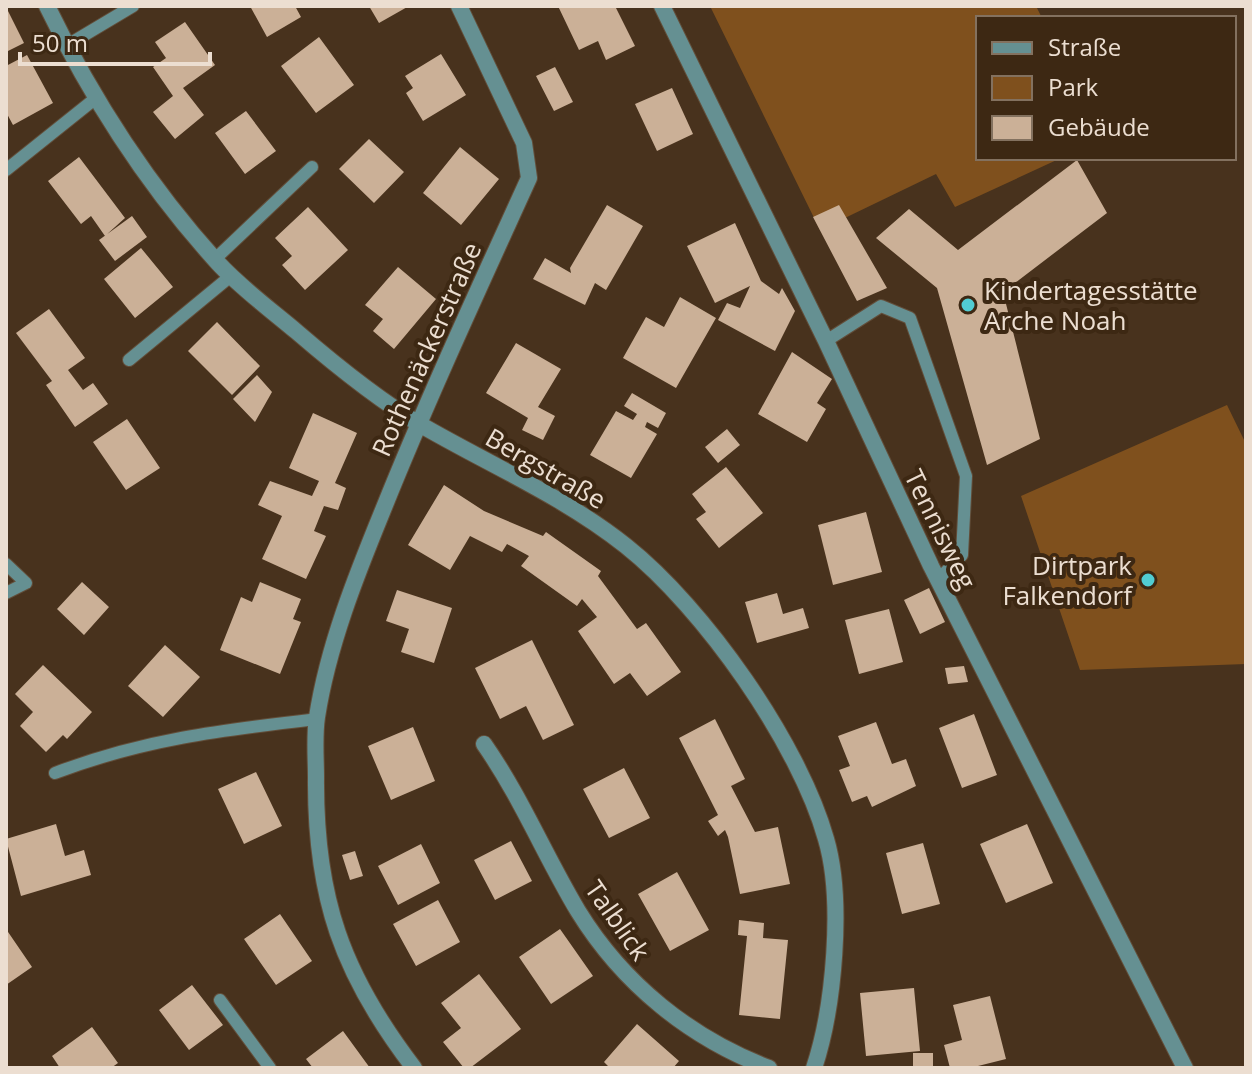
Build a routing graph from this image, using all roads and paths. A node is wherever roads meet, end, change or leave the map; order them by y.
1 (47, 6) edge
2 (133, 6) edge
3 (459, 6) edge
4 (662, 6) edge
5 (66, 46) junction
6 (96, 98) junction
7 (312, 167) dead end
8 (6, 170) edge
9 (215, 259) junction
10 (232, 275) junction
11 (826, 341) junction
12 (129, 360) dead end
13 (417, 423) junction
14 (6, 564) edge
15 (938, 580) junction
16 (6, 593) edge
17 (317, 719) junction
18 (484, 744) dead end
19 (55, 773) dead end
20 (220, 1000) dead end
21 (270, 1068) edge
22 (414, 1068) edge
23 (769, 1068) edge
24 (814, 1068) edge
25 (1185, 1068) edge

1 - 5 street, Bergstraße
2 - 5 lane
3 - 13 street, Rothenäckerstraße
4 - 11 street, Tennisweg
5 - 6 street, Bergstraße
6 - 8 lane
6 - 9 street, Bergstraße
7 - 9 lane
9 - 10 street, Bergstraße
10 - 12 lane
10 - 13 street, Bergstraße
11 - 15 street, Tennisweg
11 - 15 lane
13 - 17 street, Rothenäckerstraße
13 - 24 street, Bergstraße
14 - 16 lane
15 - 25 street, Tennisweg
17 - 19 lane
17 - 22 street, Rothenäckerstraße
18 - 23 street, Talblick
20 - 21 lane

